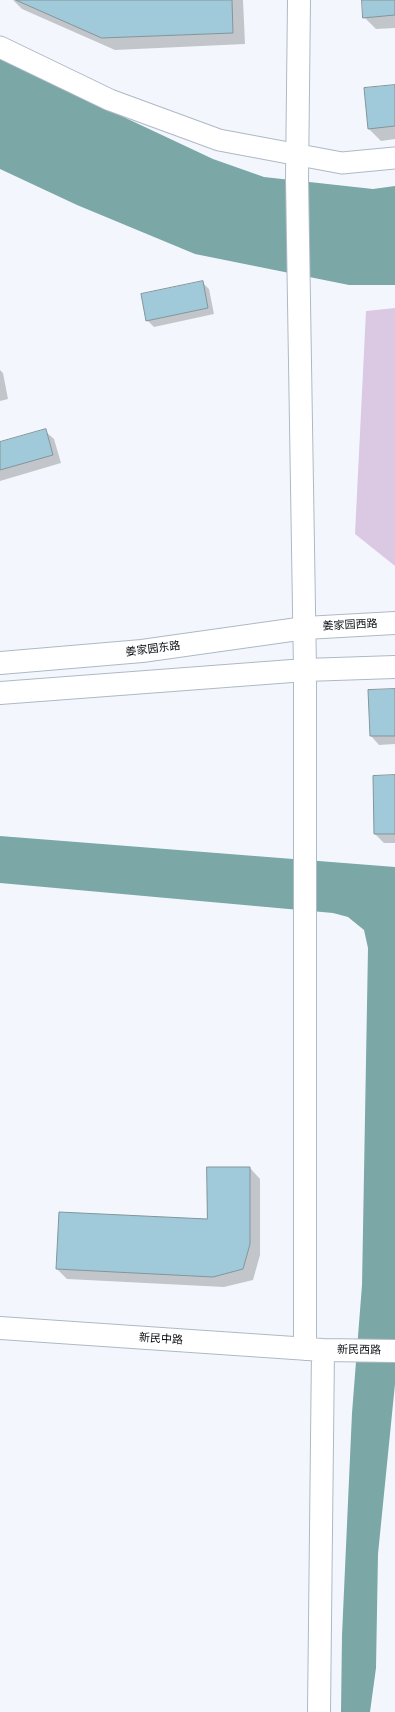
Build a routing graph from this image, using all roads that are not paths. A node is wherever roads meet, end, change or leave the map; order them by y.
1 (299, 0) edge
2 (0, 47) edge
3 (297, 155) junction
4 (395, 158) edge
5 (395, 623) edge
6 (304, 628) junction
7 (0, 663) edge
8 (395, 667) edge
9 (305, 670) junction
10 (0, 693) edge
11 (0, 1328) edge
12 (321, 1350) junction
13 (395, 1351) edge
14 (319, 1712) edge

1 - 3 street
2 - 3 street
3 - 4 street
3 - 6 street
5 - 6 street, 姜家园西路
6 - 7 street, 姜家园东路
6 - 9 street
8 - 9 street
9 - 10 street
9 - 12 street
11 - 12 street, 新民中路
12 - 13 street, 新民西路
12 - 14 street

